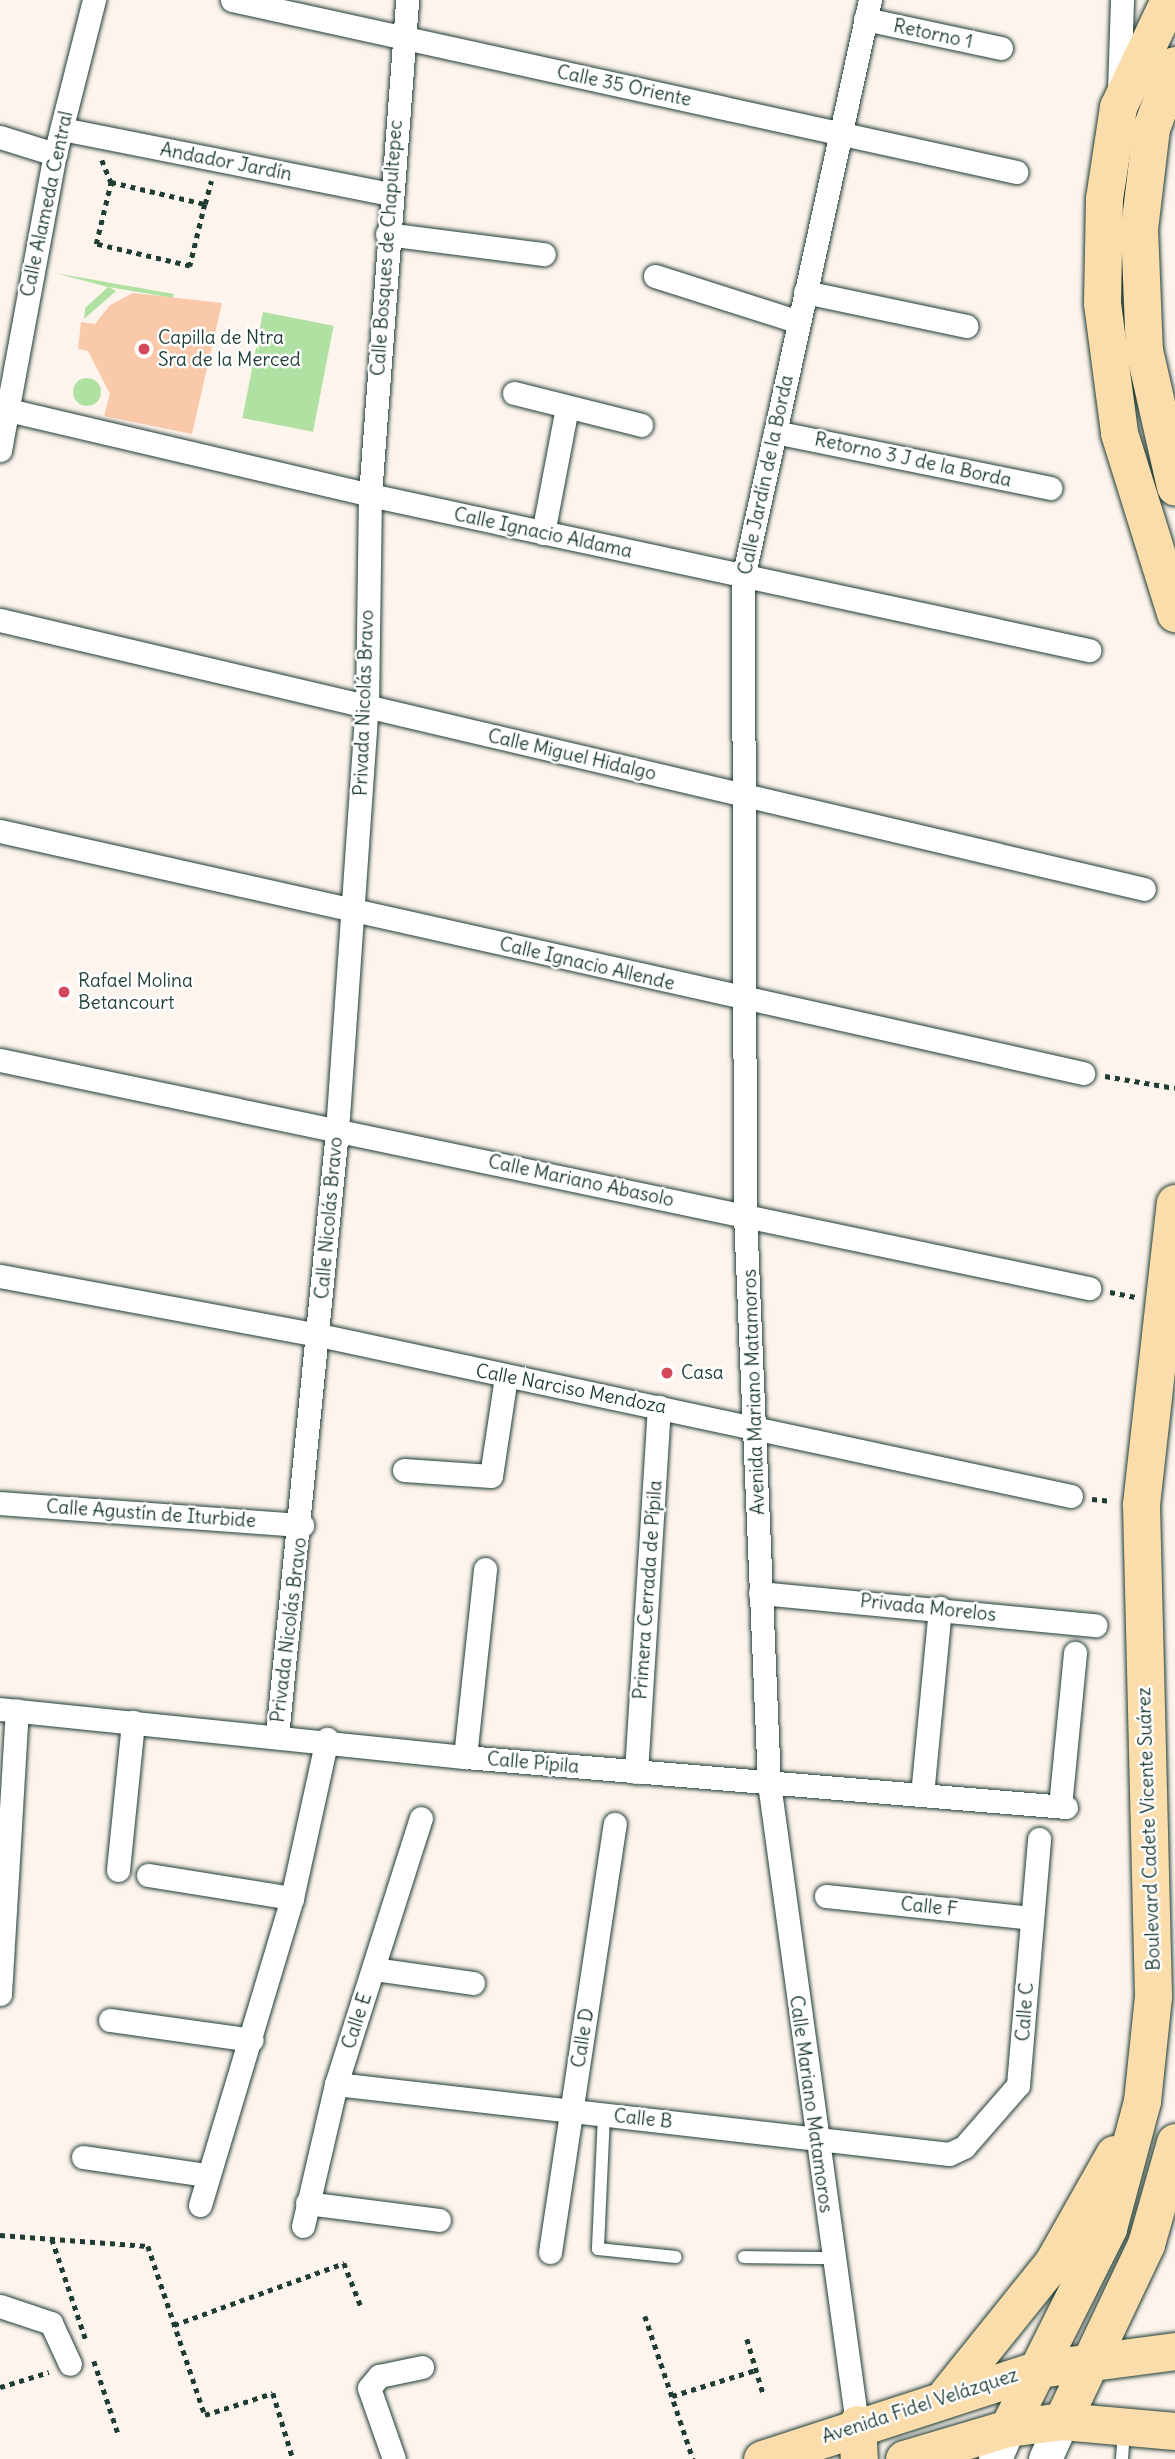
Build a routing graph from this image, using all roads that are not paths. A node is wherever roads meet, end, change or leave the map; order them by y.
1 (94, 0) edge
2 (232, 0) edge
3 (407, 0) edge
4 (1122, 0) edge
5 (1169, 0) edge
6 (868, 10) edge
7 (405, 38) junction
8 (1001, 48) dead end
9 (1175, 65) edge
10 (1118, 107) junction
11 (62, 129) junction
12 (841, 134) junction
13 (0, 137) edge
14 (55, 154) junction
15 (1016, 172) dead end
16 (389, 194) junction
17 (387, 234) junction
18 (544, 254) dead end
19 (655, 276) dead end
20 (805, 292) junction
21 (799, 322) junction
22 (966, 326) dead end
23 (514, 393) dead end
24 (567, 407) junction
25 (2, 408) edge
26 (642, 425) dead end
27 (775, 432) junction
28 (0, 450) edge
29 (1175, 486) edge
30 (1050, 488) dead end
31 (370, 495) junction
32 (544, 533) junction
33 (743, 578) junction
34 (1175, 613) edge
35 (0, 620) edge
36 (1088, 650) dead end
37 (367, 707) junction
38 (746, 796) junction
39 (0, 831) edge
40 (1144, 889) dead end
41 (353, 910) junction
42 (743, 1000) junction
43 (0, 1060) edge
44 (1083, 1073) road end
45 (337, 1131) junction
46 (1175, 1203) edge
47 (745, 1215) junction
48 (0, 1276) edge
49 (1089, 1288) road end
50 (319, 1335) junction
51 (506, 1377) junction
52 (659, 1407) junction
53 (758, 1427) junction
54 (404, 1470) dead end
55 (1071, 1496) road end
56 (0, 1503) edge
57 (302, 1525) junction
58 (485, 1569) dead end
59 (760, 1593) junction
60 (940, 1608) junction
61 (1095, 1625) dead end
62 (1075, 1653) dead end
63 (8, 1710) edge
64 (133, 1722) junction
65 (276, 1735) junction
66 (327, 1739) junction
67 (465, 1757) junction
68 (636, 1772) junction
69 (769, 1783) junction
70 (922, 1795) junction
71 (421, 1818) dead end
72 (615, 1824) dead end
73 (1039, 1839) dead end
74 (118, 1870) dead end
75 (148, 1875) dead end
76 (826, 1896) dead end
77 (292, 1898) junction
78 (1031, 1918) junction
79 (374, 1969) junction
80 (473, 1983) dead end
81 (0, 1994) edge
82 (110, 2020) dead end
83 (252, 2040) junction
84 (336, 2084) junction
85 (1142, 2101) junction
86 (572, 2111) junction
87 (604, 2115) junction
88 (816, 2138) junction
89 (1175, 2142) edge
90 (949, 2154) joint
91 (83, 2157) dead end
92 (206, 2175) junction
93 (307, 2203) junction
94 (200, 2205) dead end
95 (439, 2220) dead end
96 (303, 2226) dead end
97 (550, 2252) dead end
98 (676, 2257) dead end
99 (744, 2257) dead end
100 (831, 2258) junction
101 (0, 2306) edge
102 (1175, 2351) edge
103 (1094, 2360) junction
104 (70, 2364) road end
105 (422, 2367) dead end
106 (1039, 2369) junction
107 (947, 2394) junction
108 (1062, 2421) junction
109 (1175, 2431) edge
110 (858, 2442) edge
111 (1001, 2444) edge
112 (1121, 2450) edge
113 (394, 2459) edge
114 (762, 2459) edge
115 (904, 2459) edge
116 (1045, 2459) edge

1 - 11 street, Calle Alameda Central
2 - 7 street, Calle 35 Oriente
3 - 7 street, Calle Bosques de Chapultepec
4 - 10 street
5 - 10 main road
6 - 8 street, Retorno 1
6 - 12 street, Calle Jardín de la Borda
7 - 12 street, Calle 35 Oriente
7 - 16 street, Calle Bosques de Chapultepec
9 - 29 main road
10 - 34 main road
11 - 14 street, Calle Alameda Central
11 - 16 street, Andador Jardín
12 - 15 street, Calle 35 Oriente
12 - 20 street, Calle Jardín de la Borda
13 - 14 street
14 - 25 street, Calle Alameda Central
16 - 17 street, Calle Bosques de Chapultepec
17 - 18 street
17 - 31 street, Calle Bosques de Chapultepec
19 - 21 street
20 - 21 street, Calle Jardín de la Borda
20 - 22 street
21 - 27 street, Calle Jardín de la Borda
23 - 24 street
24 - 26 street
24 - 32 street
25 - 28 street, Calle Alameda Central
25 - 31 street, Calle Ignacio Aldama
27 - 30 street, Retorno 3 J de la Borda
27 - 33 street, Calle Jardín de la Borda
31 - 32 street, Calle Ignacio Aldama
31 - 37 street, Privada Nicolás Bravo
32 - 33 street, Calle Ignacio Aldama
33 - 36 street, Calle Ignacio Aldama
33 - 38 street, Calle Jardín de la Borda
35 - 37 street, Calle Miguel Hidalgo
37 - 38 street, Calle Miguel Hidalgo
37 - 41 street, Privada Nicolás Bravo
38 - 40 street, Calle Miguel Hidalgo
38 - 42 street, Calle Jardín de la Borda
39 - 41 street, Calle Ignacio Allende
41 - 42 street, Calle Ignacio Allende
41 - 45 street, Calle Nicolás Bravo
42 - 44 street, Calle Ignacio Allende
42 - 47 street, Avenida Mariano Matamoros
43 - 45 street, Calle Mariano Abasolo
45 - 47 street, Calle Mariano Abasolo
45 - 50 street, Calle Nicolás Bravo
46 - 85 main road, Boulevard Cadete Vicente Suárez
47 - 49 street, Calle Mariano Abasolo
47 - 53 street, Avenida Mariano Matamoros
48 - 50 street, Calle Narciso Mendoza
50 - 51 street, Calle Narciso Mendoza
50 - 57 street, Calle Nicolás Bravo
51 - 52 street, Calle Narciso Mendoza
51 - 54 street
52 - 53 street, Calle Narciso Mendoza
52 - 68 street, Primera Cerrada de Pípila
53 - 55 street, Calle Narciso Mendoza
53 - 59 street, Avenida Mariano Matamoros
56 - 57 street, Calle Agustín de Iturbide
57 - 65 street, Privada Nicolás Bravo
58 - 67 street
59 - 60 street, Privada Morelos
59 - 69 street, Avenida Mariano Matamoros
60 - 61 street, Privada Morelos
60 - 70 street
62 - 70 street, Calle Pípila
63 - 64 street, Calle Pípila
63 - 81 street
64 - 65 street, Calle Pípila
64 - 74 street
65 - 66 street, Calle Pípila
66 - 67 street, Calle Pípila
66 - 77 street
67 - 68 street, Calle Pípila
68 - 69 street, Calle Pípila
69 - 70 street, Calle Pípila
69 - 88 street, Calle Mariano Matamoros
71 - 79 street, Calle E
72 - 86 street, Calle D
73 - 78 street, Calle C
75 - 77 street
76 - 78 street, Calle F
77 - 83 street
78 - 90 street, Calle C
79 - 80 street
79 - 84 street, Calle E
82 - 83 street
83 - 92 street
84 - 86 street, Calle B
84 - 93 street, Calle E
85 - 106 main road, Boulevard Cadete Vicente Suárez
85 - 107 main road
86 - 87 street, Calle B
86 - 97 street, Calle D
87 - 88 street, Calle B
87 - 98 lane
88 - 90 street, Calle B
88 - 100 street, Calle Mariano Matamoros
89 - 103 main road
91 - 92 street
92 - 94 street
93 - 95 street
93 - 96 street, Calle E
99 - 100 lane
100 - 110 street, Calle Mariano Matamoros
101 - 104 street
102 - 103 main road, Avenida Fidel Velázquez
103 - 106 main road, Avenida Fidel Velázquez
103 - 108 main road
105 - 113 street
106 - 107 main road, Avenida Fidel Velázquez
106 - 111 main road, Boulevard Cadete Vicente Suárez
107 - 110 main road, Avenida Fidel Velázquez
108 - 111 main road
108 - 112 main road
108 - 116 main road
109 - 112 main road
110 - 114 main road, Avenida Fidel Velázquez
111 - 115 main road

